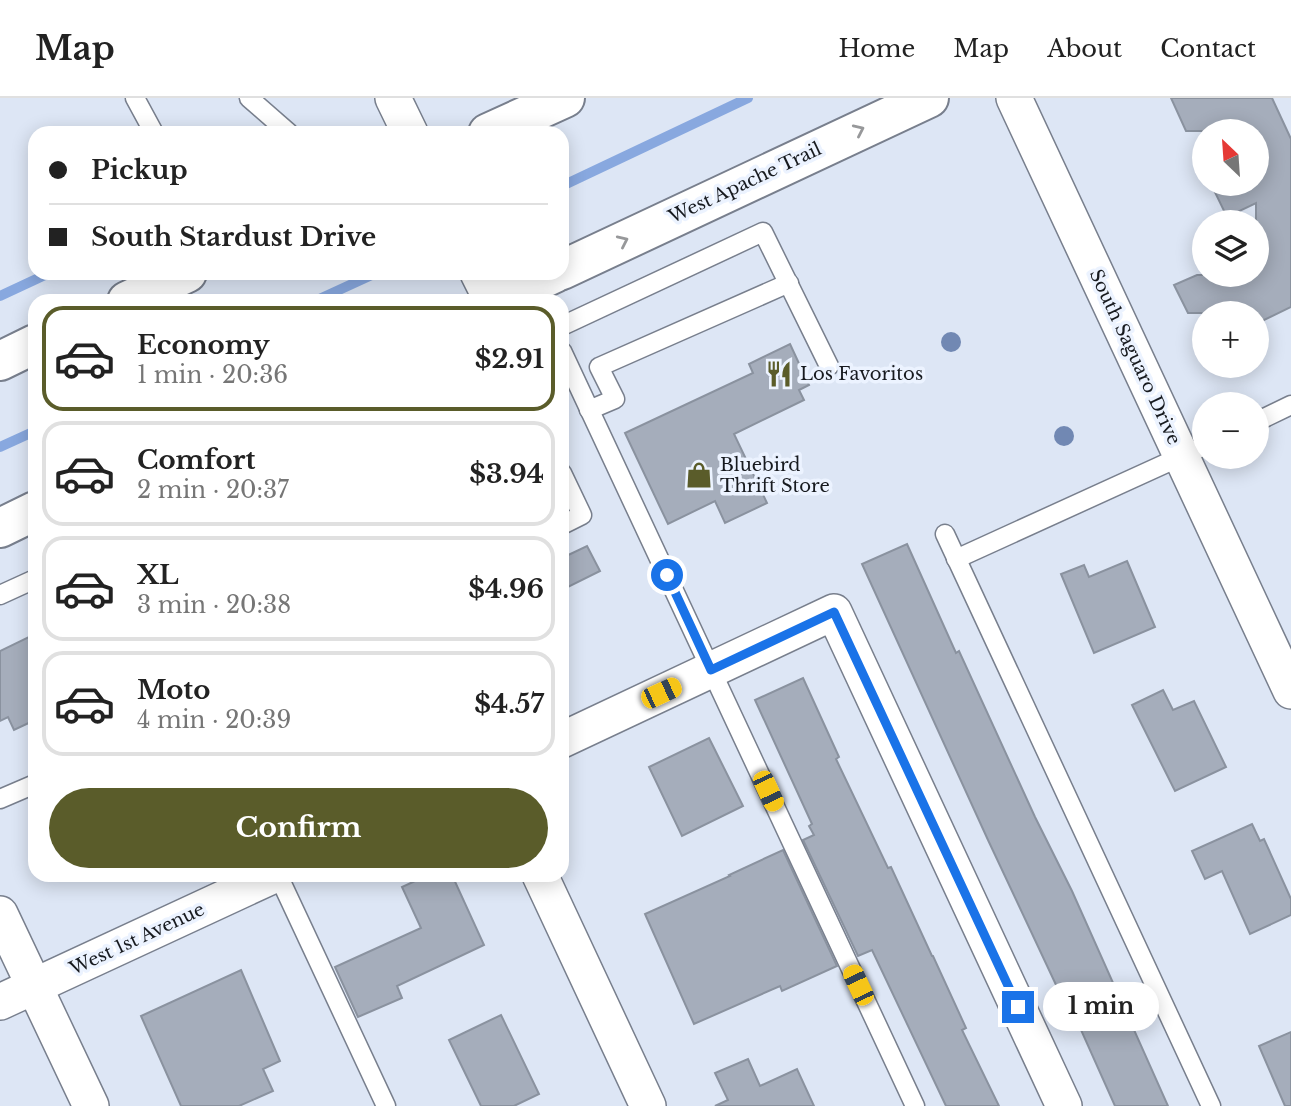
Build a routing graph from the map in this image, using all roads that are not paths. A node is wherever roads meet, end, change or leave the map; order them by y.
1 (135, 98) edge
2 (249, 98) edge
3 (393, 98) edge
4 (565, 98) edge
5 (929, 98) edge
6 (1014, 98) edge
7 (150, 126) edge
8 (281, 126) edge
9 (407, 126) edge
10 (503, 126) edge
11 (569, 271) edge
12 (172, 280) edge
13 (547, 282) edge
14 (789, 284) junction
15 (142, 294) edge
16 (514, 294) edge
17 (569, 323) edge
18 (28, 348) edge
19 (0, 361) edge
20 (569, 366) edge
21 (829, 366) dead end
22 (1291, 405) edge
23 (589, 410) junction
24 (1269, 416) edge
25 (1192, 449) edge
26 (1192, 451) edge
27 (1200, 469) edge
28 (569, 488) edge
29 (28, 514) edge
30 (569, 522) edge
31 (0, 528) edge
32 (945, 534) dead end
33 (956, 559) junction
34 (28, 582) edge
35 (0, 595) edge
36 (711, 670) junction
37 (1291, 691) edge
38 (569, 737) edge
39 (28, 787) edge
40 (0, 799) edge
41 (261, 882) edge
42 (279, 882) edge
43 (543, 882) edge
44 (0, 914) edge
45 (35, 986) junction
46 (0, 1002) edge
47 (91, 1106) edge
48 (386, 1106) edge
49 (648, 1106) edge
50 (915, 1106) edge
51 (1064, 1106) edge
52 (1211, 1106) edge

1 - 7 lane
2 - 8 lane
3 - 9 street
4 - 10 main road
11 -> 5 main road, West Apache Trail
6 - 25 street, South Saguaro Drive
12 - 15 main road
13 - 16 main road, West Apache Trail
14 - 17 lane
14 - 21 lane
14 - 23 lane
18 - 19 main road
20 - 23 lane
22 - 24 lane
23 - 36 lane
26 - 33 lane
27 - 37 street, South Saguaro Drive
28 - 30 lane
29 - 31 main road
32 - 33 lane
33 - 52 lane
34 - 35 lane
36 - 38 street
36 - 50 lane
36 - 51 street
39 - 40 lane
41 - 45 street, West 1st Avenue
42 - 48 lane
43 - 49 street
44 - 45 street
45 - 46 street, West 1st Avenue
45 - 47 street

